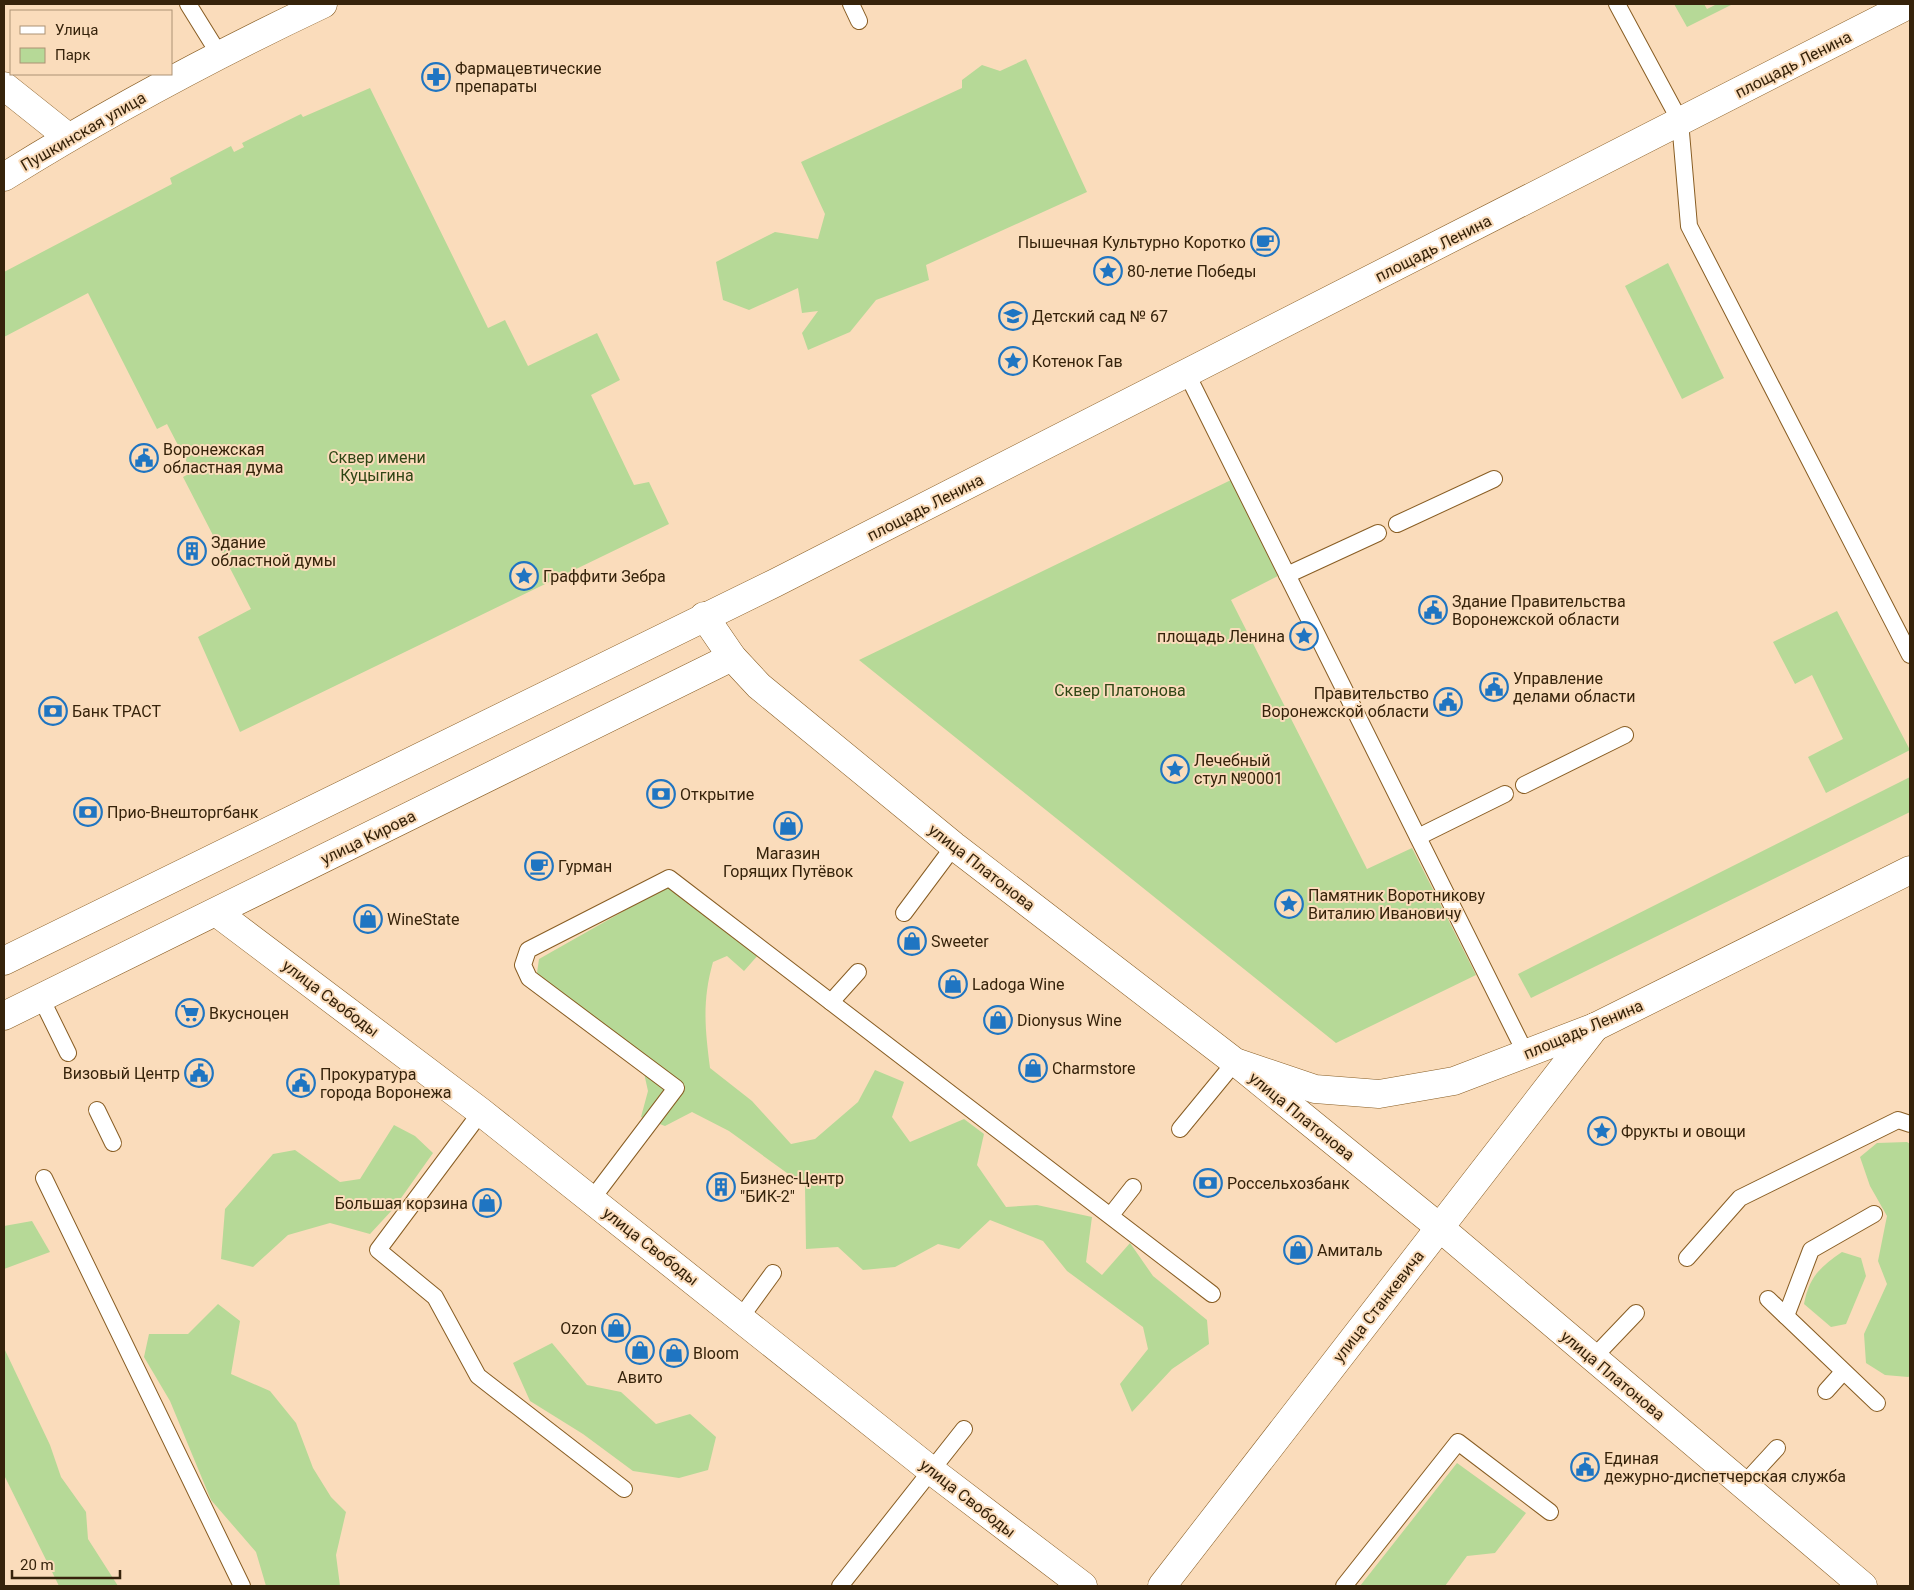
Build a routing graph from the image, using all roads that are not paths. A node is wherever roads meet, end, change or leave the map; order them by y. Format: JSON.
{"nodes":[{"id":1,"x":188,"y":4,"type":"edge"},
{"id":2,"x":323,"y":4,"type":"edge"},
{"id":3,"x":850,"y":4,"type":"edge"},
{"id":4,"x":1617,"y":4,"type":"edge"},
{"id":5,"x":1910,"y":4,"type":"edge"},
{"id":6,"x":859,"y":21,"type":"dead end"},
{"id":7,"x":219,"y":54,"type":"junction"},
{"id":8,"x":4,"y":86,"type":"edge"},
{"id":9,"x":1680,"y":121,"type":"junction"},
{"id":10,"x":68,"y":137,"type":"junction"},
{"id":11,"x":4,"y":177,"type":"edge"},
{"id":12,"x":1187,"y":374,"type":"junction"},
{"id":13,"x":1494,"y":478,"type":"dead end"},
{"id":14,"x":1398,"y":524,"type":"dead end"},
{"id":15,"x":1378,"y":533,"type":"dead end"},
{"id":16,"x":1287,"y":575,"type":"junction"},
{"id":17,"x":704,"y":616,"type":"junction"},
{"id":18,"x":1910,"y":655,"type":"edge"},
{"id":19,"x":732,"y":657,"type":"junction"},
{"id":20,"x":1625,"y":735,"type":"dead end"},
{"id":21,"x":1524,"y":785,"type":"dead end"},
{"id":22,"x":1505,"y":794,"type":"dead end"},
{"id":23,"x":1418,"y":837,"type":"junction"},
{"id":24,"x":954,"y":846,"type":"junction"},
{"id":25,"x":1910,"y":870,"type":"edge"},
{"id":26,"x":216,"y":912,"type":"junction"},
{"id":27,"x":904,"y":913,"type":"dead end"},
{"id":28,"x":4,"y":961,"type":"edge"},
{"id":29,"x":858,"y":972,"type":"dead end"},
{"id":30,"x":41,"y":998,"type":"junction"},
{"id":31,"x":831,"y":1002,"type":"junction"},
{"id":32,"x":4,"y":1016,"type":"edge"},
{"id":33,"x":1595,"y":1027,"type":"junction"},
{"id":34,"x":68,"y":1052,"type":"dead end"},
{"id":35,"x":1526,"y":1054,"type":"junction"},
{"id":36,"x":1234,"y":1062,"type":"junction"},
{"id":37,"x":97,"y":1110,"type":"dead end"},
{"id":38,"x":481,"y":1112,"type":"junction"},
{"id":39,"x":1910,"y":1124,"type":"edge"},
{"id":40,"x":1180,"y":1129,"type":"dead end"},
{"id":41,"x":113,"y":1143,"type":"dead end"},
{"id":42,"x":44,"y":1178,"type":"dead end"},
{"id":43,"x":1133,"y":1187,"type":"dead end"},
{"id":44,"x":592,"y":1200,"type":"junction"},
{"id":45,"x":1874,"y":1214,"type":"dead end"},
{"id":46,"x":1111,"y":1215,"type":"junction"},
{"id":47,"x":1439,"y":1227,"type":"junction"},
{"id":48,"x":1687,"y":1258,"type":"dead end"},
{"id":49,"x":773,"y":1273,"type":"dead end"},
{"id":50,"x":1212,"y":1294,"type":"dead end"},
{"id":51,"x":1768,"y":1299,"type":"dead end"},
{"id":52,"x":1636,"y":1313,"type":"dead end"},
{"id":53,"x":1786,"y":1316,"type":"junction"},
{"id":54,"x":741,"y":1317,"type":"junction"},
{"id":55,"x":1593,"y":1358,"type":"junction"},
{"id":56,"x":1843,"y":1372,"type":"junction"},
{"id":57,"x":1826,"y":1391,"type":"dead end"},
{"id":58,"x":1877,"y":1403,"type":"dead end"},
{"id":59,"x":964,"y":1429,"type":"dead end"},
{"id":60,"x":1777,"y":1448,"type":"dead end"},
{"id":61,"x":932,"y":1471,"type":"junction"},
{"id":62,"x":1743,"y":1485,"type":"junction"},
{"id":63,"x":624,"y":1489,"type":"dead end"},
{"id":64,"x":1550,"y":1512,"type":"dead end"},
{"id":65,"x":242,"y":1586,"type":"edge"},
{"id":66,"x":840,"y":1586,"type":"edge"},
{"id":67,"x":1083,"y":1586,"type":"edge"},
{"id":68,"x":1162,"y":1586,"type":"edge"},
{"id":69,"x":1344,"y":1586,"type":"edge"},
{"id":70,"x":1863,"y":1586,"type":"edge"}],
"edges":[{"from":1,"to":7,"type":"lane"},
{"from":2,"to":7,"type":"main road","name":"Пушкинская улица"},
{"from":3,"to":6,"type":"lane"},
{"from":4,"to":9,"type":"lane"},
{"from":5,"to":9,"type":"main road","name":"площадь Ленина"},
{"from":7,"to":10,"type":"main road","name":"Пушкинская улица"},
{"from":8,"to":10,"type":"main road"},
{"from":9,"to":12,"type":"main road","name":"площадь Ленина"},
{"from":9,"to":18,"type":"lane"},
{"from":10,"to":11,"type":"main road","name":"Пушкинская улица"},
{"from":12,"to":16,"type":"lane"},
{"from":12,"to":17,"type":"main road","name":"площадь Ленина"},
{"from":13,"to":14,"type":"lane"},
{"from":15,"to":16,"type":"lane"},
{"from":16,"to":23,"type":"lane"},
{"from":17,"to":19,"type":"main road"},
{"from":17,"to":28,"type":"main road"},
{"from":19,"to":24,"type":"main road","name":"улица Платонова"},
{"from":19,"to":26,"type":"main road","name":"улица Кирова"},
{"from":20,"to":21,"type":"lane"},
{"from":22,"to":23,"type":"lane"},
{"from":23,"to":35,"type":"lane"},
{"from":24,"to":27,"type":"lane"},
{"from":24,"to":36,"type":"main road","name":"улица Платонова"},
{"from":25,"to":33,"type":"main road","name":"площадь Ленина"},
{"from":26,"to":30,"type":"main road","name":"улица Кирова"},
{"from":26,"to":38,"type":"main road","name":"улица Свободы"},
{"from":29,"to":31,"type":"lane"},
{"from":30,"to":32,"type":"main road","name":"улица Кирова"},
{"from":30,"to":34,"type":"lane"},
{"from":31,"to":44,"type":"lane"},
{"from":31,"to":46,"type":"lane"},
{"from":33,"to":35,"type":"main road","name":"площадь Ленина"},
{"from":33,"to":47,"type":"main road","name":"улица Станкевича"},
{"from":35,"to":36,"type":"main road","name":"площадь Ленина"},
{"from":36,"to":40,"type":"lane"},
{"from":36,"to":47,"type":"main road","name":"улица Платонова"},
{"from":37,"to":41,"type":"lane"},
{"from":38,"to":44,"type":"main road","name":"улица Свободы"},
{"from":38,"to":63,"type":"lane"},
{"from":39,"to":48,"type":"lane"},
{"from":42,"to":65,"type":"lane"},
{"from":43,"to":46,"type":"lane"},
{"from":44,"to":54,"type":"main road","name":"улица Свободы"},
{"from":45,"to":53,"type":"lane"},
{"from":46,"to":50,"type":"lane"},
{"from":47,"to":55,"type":"main road","name":"улица Платонова"},
{"from":47,"to":68,"type":"main road","name":"улица Станкевича"},
{"from":49,"to":54,"type":"lane"},
{"from":51,"to":53,"type":"lane"},
{"from":52,"to":55,"type":"lane"},
{"from":53,"to":56,"type":"lane"},
{"from":54,"to":61,"type":"main road","name":"улица Свободы"},
{"from":55,"to":62,"type":"main road","name":"улица Платонова"},
{"from":56,"to":57,"type":"lane"},
{"from":56,"to":58,"type":"lane"},
{"from":59,"to":61,"type":"lane"},
{"from":60,"to":62,"type":"lane"},
{"from":61,"to":66,"type":"lane"},
{"from":61,"to":67,"type":"main road","name":"улица Свободы"},
{"from":62,"to":70,"type":"main road","name":"улица Платонова"},
{"from":64,"to":69,"type":"lane"}]}
